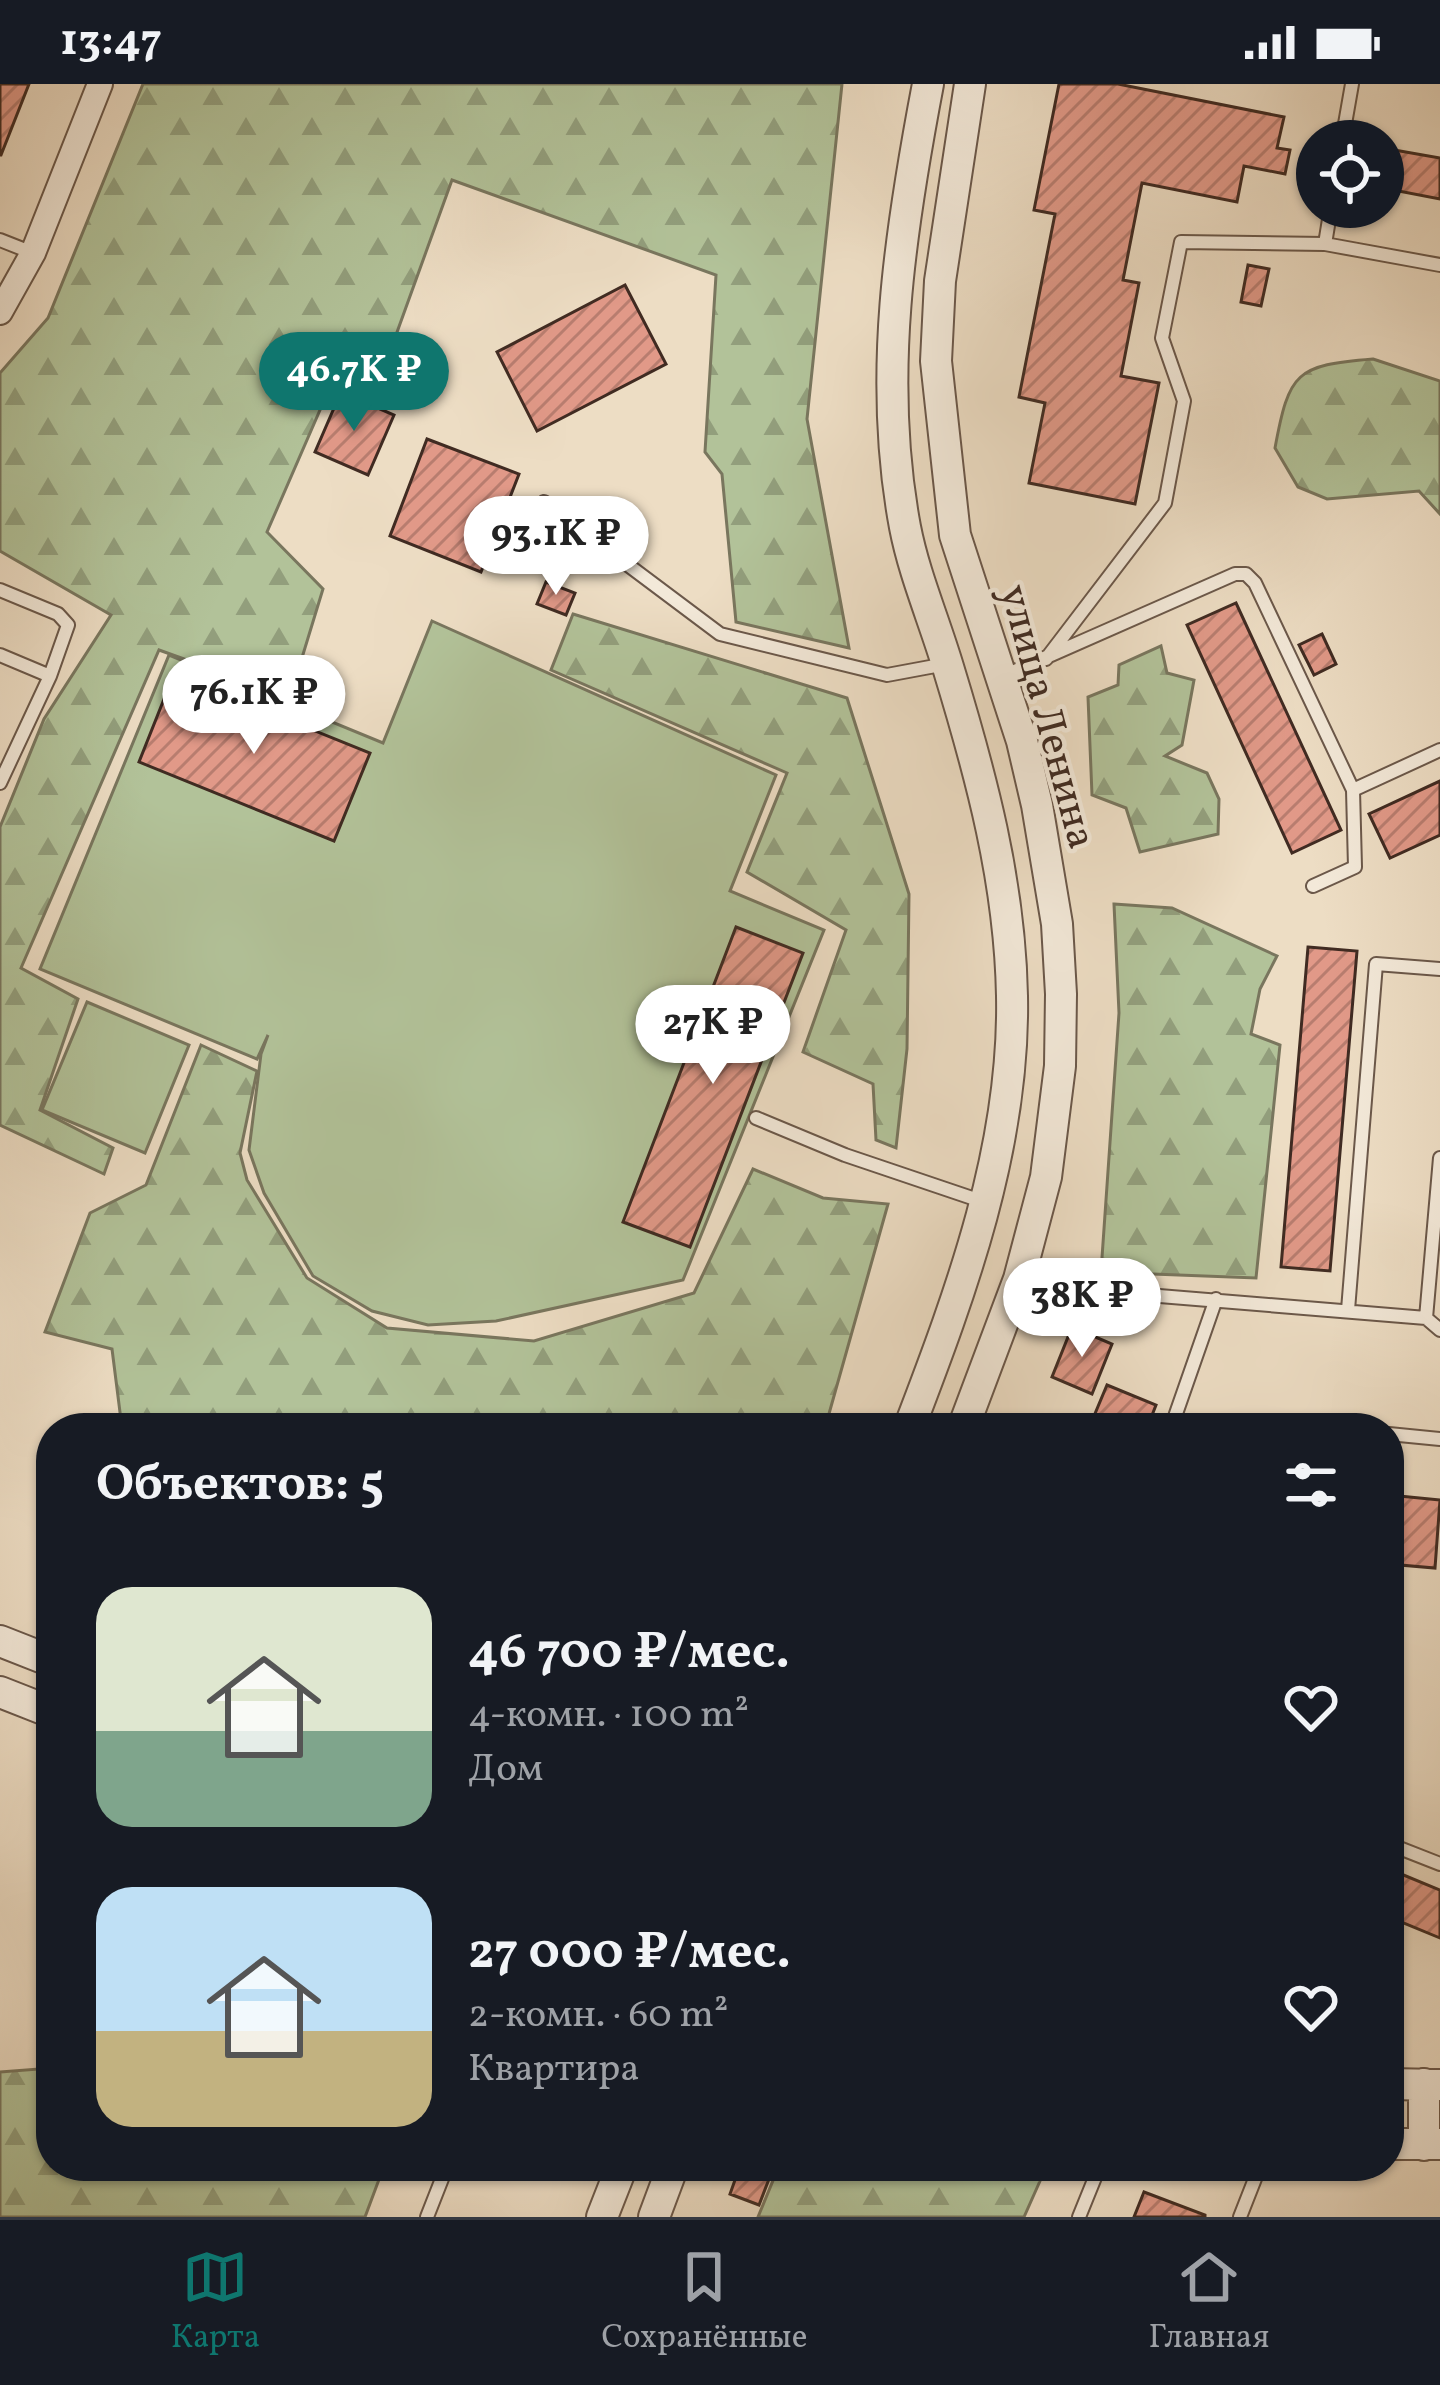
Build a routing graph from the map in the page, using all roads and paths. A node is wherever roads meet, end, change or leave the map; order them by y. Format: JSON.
{"nodes":[{"id":1,"x":100,"y":84,"type":"edge"},
{"id":2,"x":928,"y":84,"type":"edge"},
{"id":3,"x":970,"y":84,"type":"edge"},
{"id":4,"x":1352,"y":84,"type":"edge"},
{"id":5,"x":1346,"y":120,"type":"edge"},
{"id":6,"x":1327,"y":228,"type":"edge"},
{"id":7,"x":0,"y":240,"type":"edge"},
{"id":8,"x":1324,"y":244,"type":"junction"},
{"id":9,"x":33,"y":253,"type":"junction"},
{"id":10,"x":1440,"y":265,"type":"edge"},
{"id":11,"x":0,"y":312,"type":"edge"},
{"id":12,"x":544,"y":502,"type":"dead end"},
{"id":13,"x":955,"y":535,"type":"junction"},
{"id":14,"x":911,"y":548,"type":"junction"},
{"id":15,"x":0,"y":590,"type":"edge"},
{"id":16,"x":0,"y":655,"type":"edge"},
{"id":17,"x":1046,"y":659,"type":"junction"},
{"id":18,"x":947,"y":663,"type":"junction"},
{"id":19,"x":50,"y":676,"type":"junction"},
{"id":20,"x":1001,"y":677,"type":"junction"},
{"id":21,"x":1440,"y":751,"type":"edge"},
{"id":22,"x":0,"y":783,"type":"edge"},
{"id":23,"x":1354,"y":790,"type":"junction"},
{"id":24,"x":1313,"y":886,"type":"dead end"},
{"id":25,"x":1440,"y":969,"type":"edge"},
{"id":26,"x":756,"y":1118,"type":"dead end"},
{"id":27,"x":1440,"y":1158,"type":"edge"},
{"id":28,"x":985,"y":1202,"type":"junction"},
{"id":29,"x":1019,"y":1279,"type":"junction"},
{"id":30,"x":1216,"y":1299,"type":"junction"},
{"id":31,"x":1348,"y":1310,"type":"junction"},
{"id":32,"x":1426,"y":1318,"type":"junction"},
{"id":33,"x":1440,"y":1330,"type":"edge"},
{"id":34,"x":923,"y":1393,"type":"junction"},
{"id":35,"x":915,"y":1413,"type":"edge"},
{"id":36,"x":955,"y":1413,"type":"edge"},
{"id":37,"x":969,"y":1413,"type":"edge"},
{"id":38,"x":1176,"y":1413,"type":"edge"},
{"id":39,"x":1404,"y":1435,"type":"edge"},
{"id":40,"x":1440,"y":1438,"type":"edge"},
{"id":41,"x":0,"y":1641,"type":"edge"},
{"id":42,"x":36,"y":1655,"type":"edge"},
{"id":43,"x":0,"y":1692,"type":"edge"},
{"id":44,"x":36,"y":1706,"type":"edge"},
{"id":45,"x":1404,"y":1850,"type":"edge"},
{"id":46,"x":1440,"y":1864,"type":"edge"},
{"id":47,"x":1432,"y":2085,"type":"edge"},
{"id":48,"x":1432,"y":2145,"type":"edge"},
{"id":49,"x":441,"y":2181,"type":"edge"},
{"id":50,"x":616,"y":2181,"type":"edge"},
{"id":51,"x":667,"y":2181,"type":"edge"},
{"id":52,"x":1094,"y":2181,"type":"edge"},
{"id":53,"x":1254,"y":2181,"type":"edge"},
{"id":54,"x":428,"y":2217,"type":"edge"},
{"id":55,"x":602,"y":2217,"type":"edge"},
{"id":56,"x":654,"y":2217,"type":"edge"},
{"id":57,"x":1079,"y":2217,"type":"edge"},
{"id":58,"x":1240,"y":2217,"type":"edge"}],
"edges":[{"from":1,"to":9,"type":"street"},
{"from":2,"to":14,"type":"street","name":"улица Ленина"},
{"from":3,"to":13,"type":"street","name":"улица Ленина"},
{"from":4,"to":5,"type":"lane"},
{"from":6,"to":8,"type":"lane"},
{"from":7,"to":9,"type":"lane"},
{"from":8,"to":10,"type":"lane"},
{"from":8,"to":17,"type":"lane"},
{"from":9,"to":11,"type":"street"},
{"from":12,"to":18,"type":"lane"},
{"from":13,"to":14,"type":"street"},
{"from":13,"to":20,"type":"street","name":"улица Ленина"},
{"from":14,"to":18,"type":"street","name":"улица Ленина"},
{"from":15,"to":19,"type":"lane"},
{"from":16,"to":19,"type":"lane"},
{"from":17,"to":20,"type":"lane"},
{"from":17,"to":23,"type":"lane"},
{"from":18,"to":28,"type":"street","name":"улица Ленина"},
{"from":19,"to":22,"type":"lane"},
{"from":20,"to":29,"type":"street","name":"улица Ленина"},
{"from":21,"to":23,"type":"lane"},
{"from":23,"to":24,"type":"lane"},
{"from":25,"to":31,"type":"lane"},
{"from":26,"to":28,"type":"lane"},
{"from":27,"to":32,"type":"lane"},
{"from":28,"to":34,"type":"street","name":"улица Ленина"},
{"from":29,"to":30,"type":"lane"},
{"from":29,"to":37,"type":"street","name":"улица Ленина"},
{"from":30,"to":31,"type":"lane"},
{"from":30,"to":38,"type":"lane"},
{"from":31,"to":32,"type":"lane"},
{"from":32,"to":33,"type":"lane"},
{"from":34,"to":35,"type":"street","name":"улица Ленина"},
{"from":34,"to":36,"type":"street","name":"улица Ленина"},
{"from":39,"to":40,"type":"lane"},
{"from":41,"to":42,"type":"street"},
{"from":43,"to":44,"type":"street"},
{"from":45,"to":46,"type":"lane"},
{"from":47,"to":48,"type":"street"},
{"from":49,"to":54,"type":"lane"},
{"from":50,"to":55,"type":"street"},
{"from":51,"to":56,"type":"street"},
{"from":52,"to":57,"type":"lane"},
{"from":53,"to":58,"type":"lane"}]}
